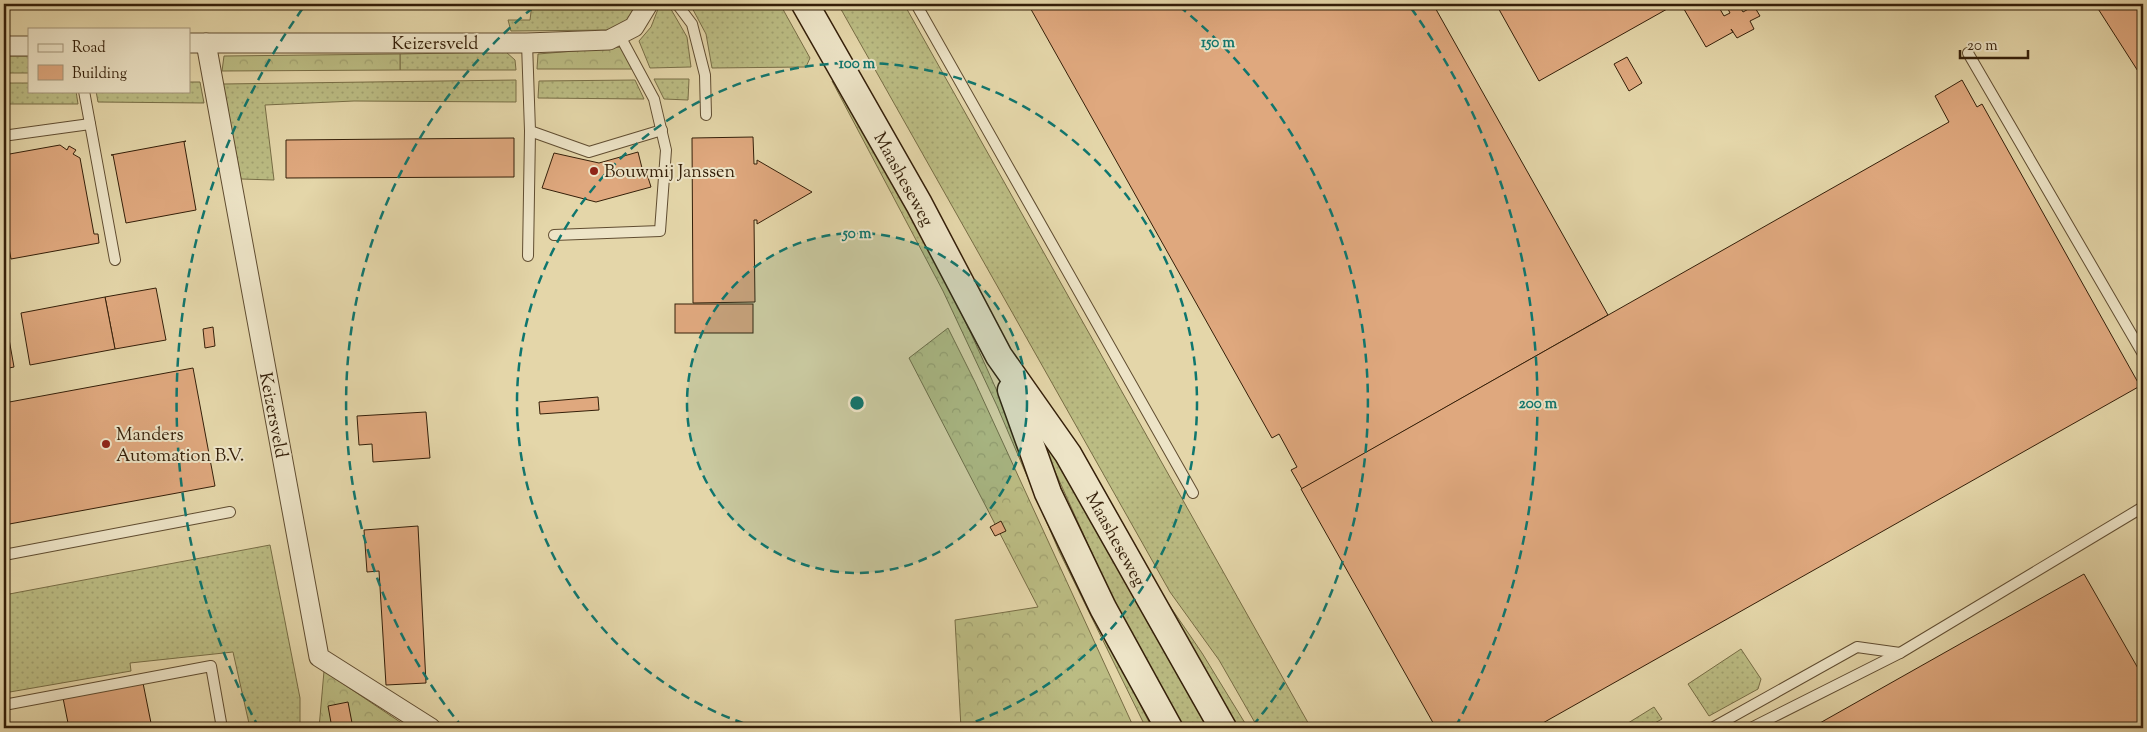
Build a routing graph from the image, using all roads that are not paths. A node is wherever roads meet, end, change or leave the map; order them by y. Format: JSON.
{"nodes":[{"id":1,"x":648,"y":4,"type":"edge"},
{"id":2,"x":677,"y":4,"type":"edge"},
{"id":3,"x":805,"y":4,"type":"edge"},
{"id":4,"x":916,"y":4,"type":"edge"},
{"id":5,"x":620,"y":36,"type":"junction"},
{"id":6,"x":197,"y":43,"type":"edge"},
{"id":7,"x":527,"y":43,"type":"junction"},
{"id":8,"x":4,"y":46,"type":"edge"},
{"id":9,"x":28,"y":46,"type":"edge"},
{"id":10,"x":1968,"y":53,"type":"dead end"},
{"id":11,"x":84,"y":92,"type":"edge"},
{"id":12,"x":706,"y":115,"type":"dead end"},
{"id":13,"x":90,"y":124,"type":"junction"},
{"id":14,"x":530,"y":130,"type":"junction"},
{"id":15,"x":662,"y":130,"type":"junction"},
{"id":16,"x":10,"y":135,"type":"dead end"},
{"id":17,"x":554,"y":235,"type":"dead end"},
{"id":18,"x":528,"y":256,"type":"dead end"},
{"id":19,"x":115,"y":260,"type":"dead end"},
{"id":20,"x":2143,"y":354,"type":"edge"},
{"id":21,"x":999,"y":356,"type":"junction"},
{"id":22,"x":1193,"y":494,"type":"dead end"},
{"id":23,"x":2143,"y":507,"type":"edge"},
{"id":24,"x":230,"y":512,"type":"dead end"},
{"id":25,"x":4,"y":555,"type":"edge"},
{"id":26,"x":1900,"y":653,"type":"junction"},
{"id":27,"x":4,"y":704,"type":"edge"},
{"id":28,"x":222,"y":728,"type":"edge"},
{"id":29,"x":431,"y":728,"type":"edge"},
{"id":30,"x":1169,"y":728,"type":"edge"},
{"id":31,"x":1223,"y":728,"type":"edge"},
{"id":32,"x":1712,"y":728,"type":"edge"},
{"id":33,"x":1751,"y":728,"type":"edge"}],
"edges":[{"from":1,"to":5,"type":"street","name":"Keizersveld"},
{"from":2,"to":12,"type":"lane"},
{"from":3,"to":21,"type":"main road","name":"Maasheseweg"},
{"from":4,"to":22,"type":"lane"},
{"from":5,"to":7,"type":"street","name":"Keizersveld"},
{"from":5,"to":15,"type":"lane"},
{"from":6,"to":7,"type":"street","name":"Keizersveld"},
{"from":6,"to":29,"type":"street","name":"Keizersveld"},
{"from":7,"to":14,"type":"lane"},
{"from":8,"to":9,"type":"street"},
{"from":10,"to":20,"type":"lane"},
{"from":11,"to":13,"type":"lane"},
{"from":13,"to":16,"type":"lane"},
{"from":13,"to":19,"type":"lane"},
{"from":14,"to":15,"type":"lane"},
{"from":14,"to":18,"type":"lane"},
{"from":15,"to":17,"type":"lane"},
{"from":21,"to":30,"type":"main road","name":"Maasheseweg"},
{"from":21,"to":31,"type":"main road","name":"Maasheseweg"},
{"from":23,"to":26,"type":"lane"},
{"from":24,"to":25,"type":"lane"},
{"from":26,"to":32,"type":"lane"},
{"from":26,"to":33,"type":"lane"},
{"from":27,"to":28,"type":"lane"}]}
